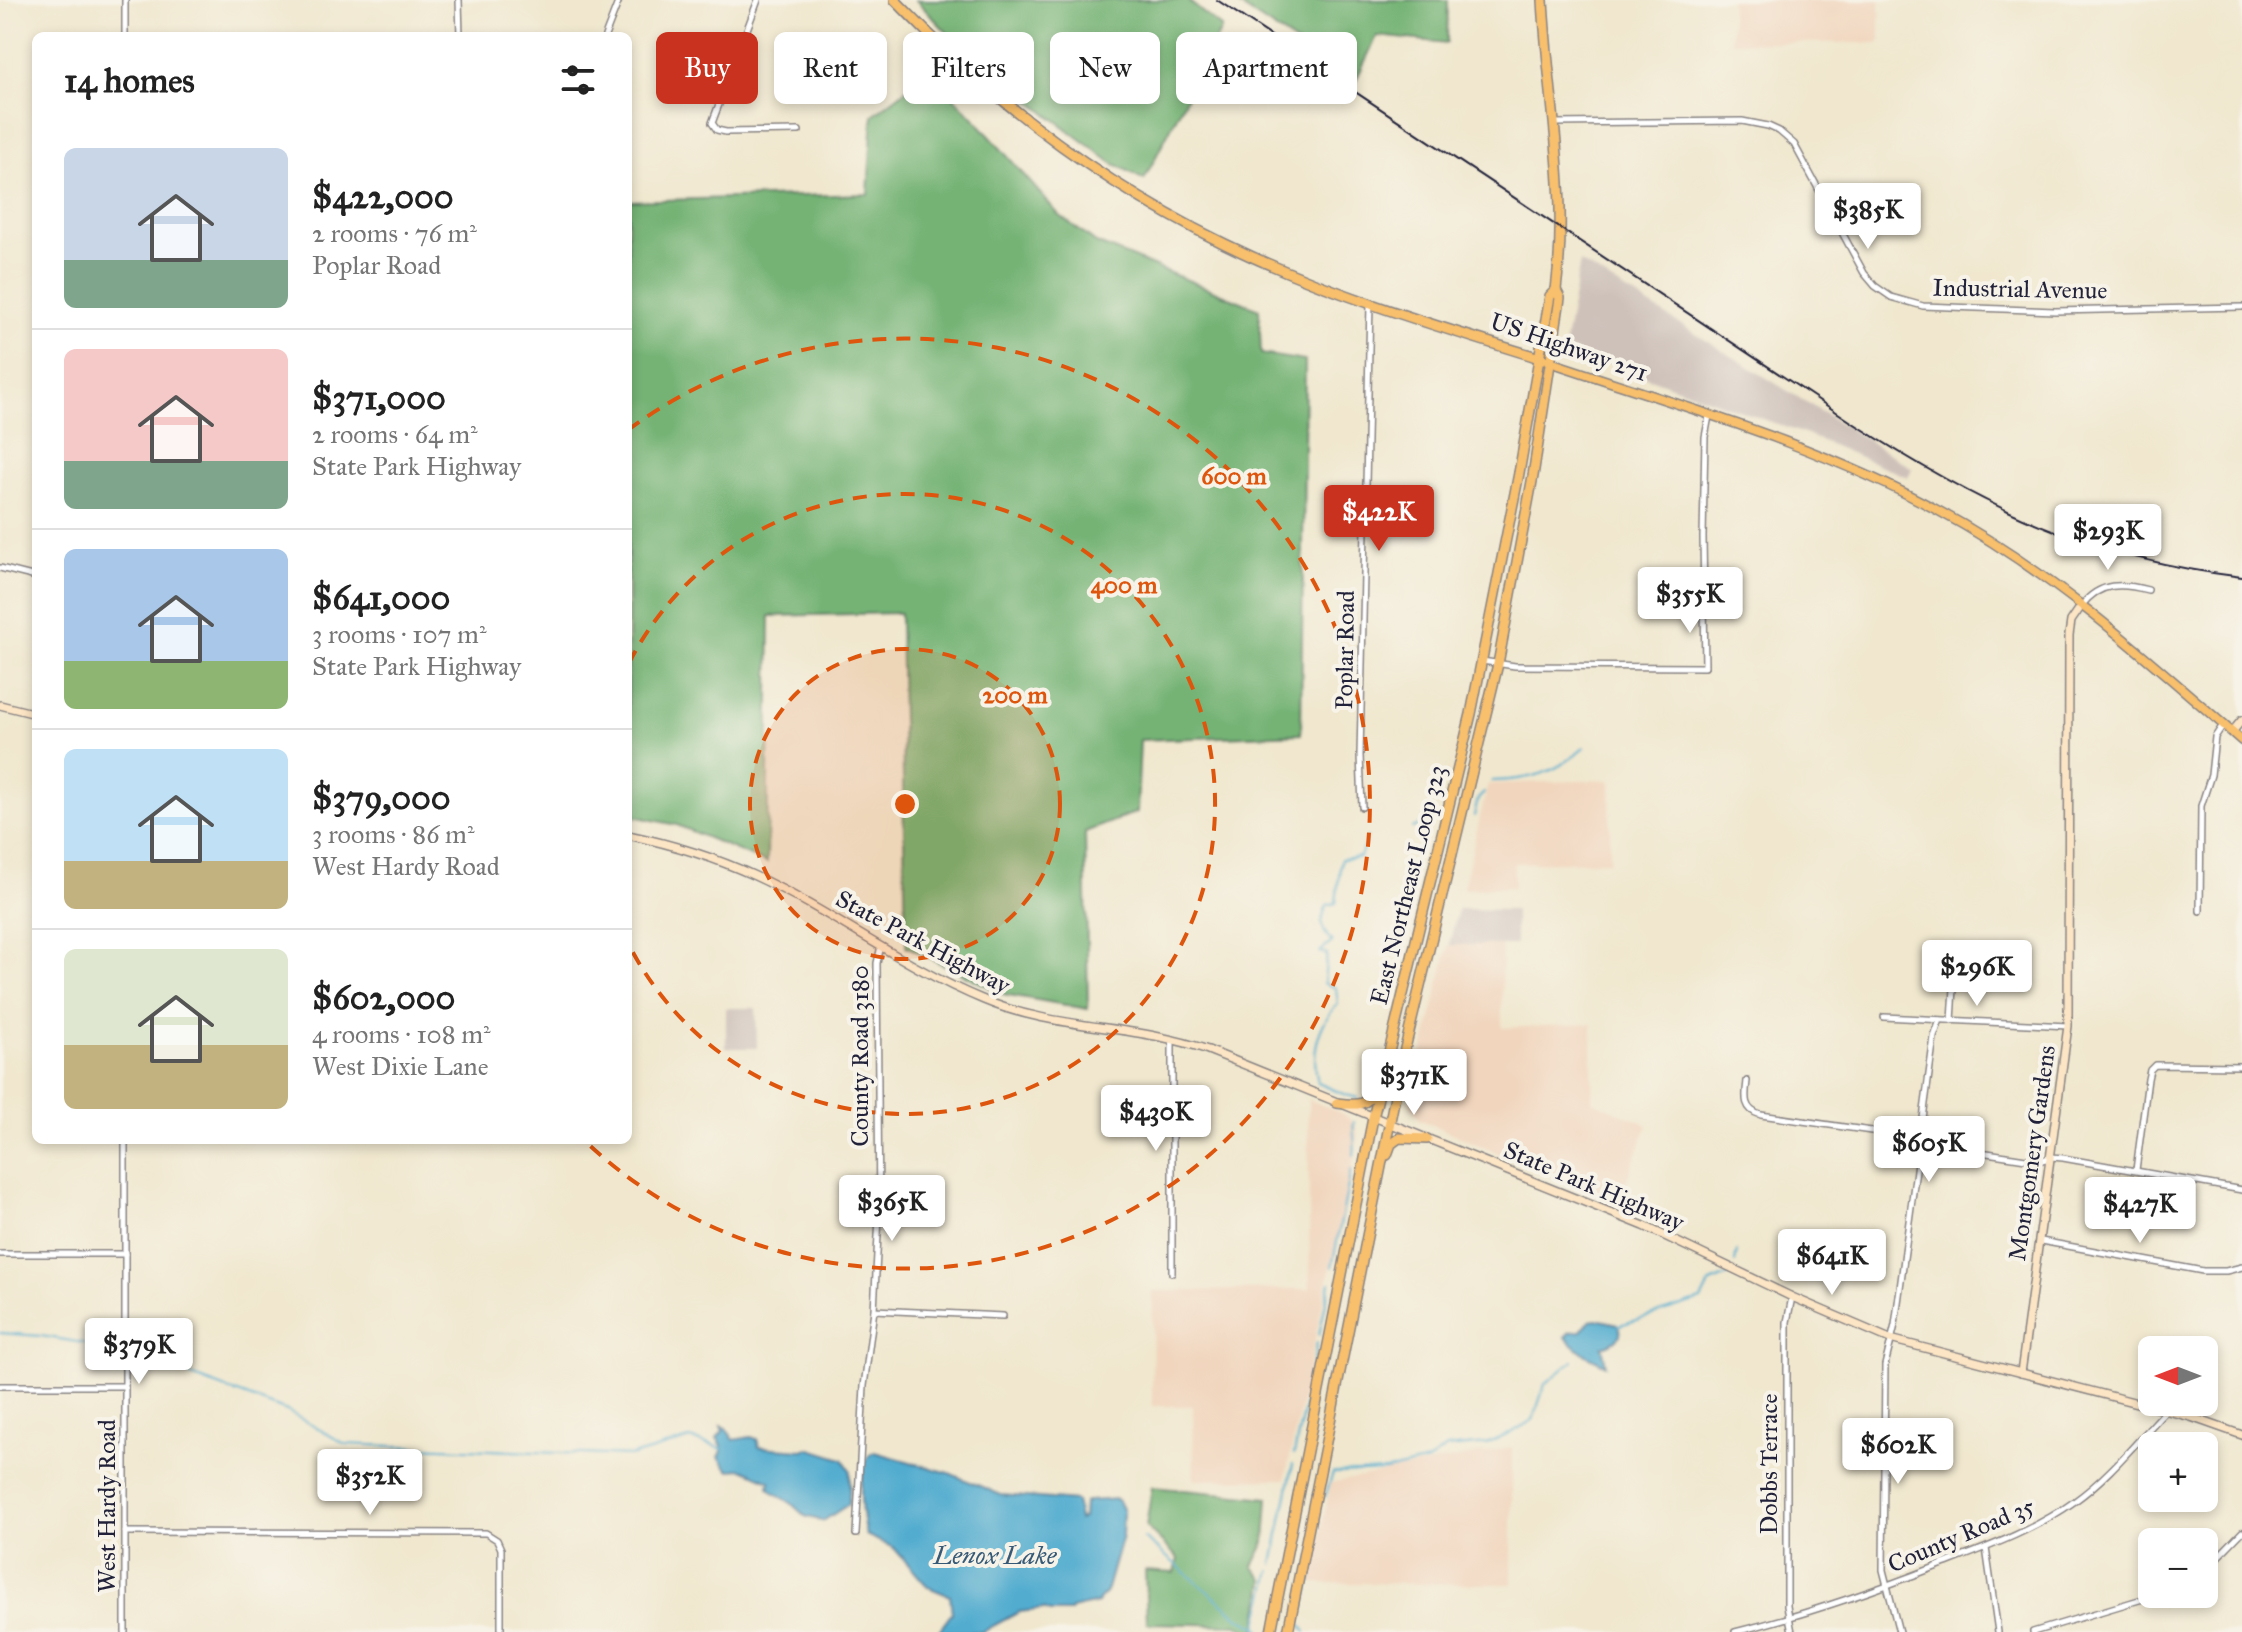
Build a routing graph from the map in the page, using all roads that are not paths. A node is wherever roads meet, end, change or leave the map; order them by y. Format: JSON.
{"nodes":[{"id":1,"x":125,"y":0,"type":"edge"},
{"id":2,"x":459,"y":0,"type":"edge"},
{"id":3,"x":619,"y":0,"type":"edge"},
{"id":4,"x":758,"y":0,"type":"edge"},
{"id":5,"x":895,"y":0,"type":"edge"},
{"id":6,"x":1543,"y":0,"type":"edge"},
{"id":7,"x":125,"y":32,"type":"edge"},
{"id":8,"x":460,"y":32,"type":"edge"},
{"id":9,"x":607,"y":32,"type":"edge"},
{"id":10,"x":1555,"y":123,"type":"junction"},
{"id":11,"x":799,"y":131,"type":"dead end"},
{"id":12,"x":1556,"y":290,"type":"junction"},
{"id":13,"x":1370,"y":301,"type":"junction"},
{"id":14,"x":2242,"y":307,"type":"edge"},
{"id":15,"x":1539,"y":358,"type":"junction"},
{"id":16,"x":1550,"y":362,"type":"junction"},
{"id":17,"x":1709,"y":416,"type":"junction"},
{"id":18,"x":1519,"y":473,"type":"junction"},
{"id":19,"x":1533,"y":476,"type":"junction"},
{"id":20,"x":1502,"y":560,"type":"junction"},
{"id":21,"x":1518,"y":563,"type":"junction"},
{"id":22,"x":0,"y":568,"type":"edge"},
{"id":23,"x":32,"y":576,"type":"edge"},
{"id":24,"x":2148,"y":590,"type":"dead end"},
{"id":25,"x":2082,"y":605,"type":"junction"},
{"id":26,"x":1482,"y":661,"type":"junction"},
{"id":27,"x":1498,"y":664,"type":"junction"},
{"id":28,"x":0,"y":705,"type":"edge"},
{"id":29,"x":32,"y":713,"type":"edge"},
{"id":30,"x":1471,"y":714,"type":"junction"},
{"id":31,"x":1486,"y":717,"type":"junction"},
{"id":32,"x":2242,"y":720,"type":"edge"},
{"id":33,"x":2223,"y":724,"type":"junction"},
{"id":34,"x":2232,"y":732,"type":"junction"},
{"id":35,"x":2242,"y":741,"type":"edge"},
{"id":36,"x":1362,"y":807,"type":"dead end"},
{"id":37,"x":1443,"y":831,"type":"junction"},
{"id":38,"x":1458,"y":835,"type":"junction"},
{"id":39,"x":632,"y":836,"type":"edge"},
{"id":40,"x":2200,"y":911,"type":"dead end"},
{"id":41,"x":881,"y":946,"type":"junction"},
{"id":42,"x":1954,"y":988,"type":"dead end"},
{"id":43,"x":1401,"y":998,"type":"junction"},
{"id":44,"x":1416,"y":1002,"type":"junction"},
{"id":45,"x":1884,"y":1017,"type":"dead end"},
{"id":46,"x":1940,"y":1020,"type":"junction"},
{"id":47,"x":1952,"y":1021,"type":"junction"},
{"id":48,"x":2068,"y":1026,"type":"junction"},
{"id":49,"x":1172,"y":1038,"type":"junction"},
{"id":50,"x":2242,"y":1066,"type":"edge"},
{"id":51,"x":1382,"y":1078,"type":"junction"},
{"id":52,"x":1747,"y":1081,"type":"dead end"},
{"id":53,"x":1337,"y":1103,"type":"junction"},
{"id":54,"x":1373,"y":1118,"type":"junction"},
{"id":55,"x":1389,"y":1124,"type":"junction"},
{"id":56,"x":1920,"y":1138,"type":"junction"},
{"id":57,"x":1427,"y":1139,"type":"junction"},
{"id":58,"x":125,"y":1144,"type":"edge"},
{"id":59,"x":2052,"y":1157,"type":"junction"},
{"id":60,"x":2136,"y":1170,"type":"junction"},
{"id":61,"x":1379,"y":1172,"type":"junction"},
{"id":62,"x":2242,"y":1190,"type":"edge"},
{"id":63,"x":1351,"y":1233,"type":"junction"},
{"id":64,"x":1366,"y":1237,"type":"junction"},
{"id":65,"x":2041,"y":1241,"type":"junction"},
{"id":66,"x":0,"y":1254,"type":"edge"},
{"id":67,"x":125,"y":1254,"type":"junction"},
{"id":68,"x":2242,"y":1267,"type":"edge"},
{"id":69,"x":1172,"y":1273,"type":"dead end"},
{"id":70,"x":1792,"y":1297,"type":"junction"},
{"id":71,"x":874,"y":1310,"type":"junction"},
{"id":72,"x":1003,"y":1316,"type":"dead end"},
{"id":73,"x":1890,"y":1339,"type":"junction"},
{"id":74,"x":2021,"y":1373,"type":"junction"},
{"id":75,"x":1321,"y":1383,"type":"junction"},
{"id":76,"x":0,"y":1386,"type":"edge"},
{"id":77,"x":125,"y":1386,"type":"junction"},
{"id":78,"x":1336,"y":1386,"type":"junction"},
{"id":79,"x":2138,"y":1404,"type":"edge"},
{"id":80,"x":2161,"y":1416,"type":"edge"},
{"id":81,"x":2182,"y":1416,"type":"edge"},
{"id":82,"x":2242,"y":1435,"type":"edge"},
{"id":83,"x":1298,"y":1500,"type":"junction"},
{"id":84,"x":1313,"y":1503,"type":"junction"},
{"id":85,"x":125,"y":1532,"type":"junction"},
{"id":86,"x":2242,"y":1532,"type":"edge"},
{"id":87,"x":856,"y":1534,"type":"dead end"},
{"id":88,"x":1986,"y":1548,"type":"junction"},
{"id":89,"x":2218,"y":1557,"type":"edge"},
{"id":90,"x":1886,"y":1586,"type":"junction"},
{"id":91,"x":2138,"y":1600,"type":"edge"},
{"id":92,"x":1788,"y":1619,"type":"junction"},
{"id":93,"x":125,"y":1632,"type":"edge"},
{"id":94,"x":501,"y":1632,"type":"edge"},
{"id":95,"x":1271,"y":1632,"type":"edge"},
{"id":96,"x":1288,"y":1632,"type":"edge"},
{"id":97,"x":1735,"y":1632,"type":"edge"},
{"id":98,"x":1792,"y":1632,"type":"edge"},
{"id":99,"x":1899,"y":1632,"type":"edge"},
{"id":100,"x":1998,"y":1632,"type":"edge"},
{"id":101,"x":2033,"y":1632,"type":"edge"}],
"edges":[{"from":1,"to":7,"type":"street"},
{"from":2,"to":8,"type":"street"},
{"from":3,"to":9,"type":"street"},
{"from":4,"to":11,"type":"street"},
{"from":5,"to":13,"type":"highway","name":"US Highway 271"},
{"from":6,"to":10,"type":"highway","name":"East Northeast Loop 323"},
{"from":10,"to":12,"type":"highway","name":"East Northeast Loop 323"},
{"from":10,"to":14,"type":"street","name":"Industrial Avenue"},
{"from":12,"to":15,"type":"highway","name":"East Northeast Loop 323"},
{"from":12,"to":16,"type":"highway","name":"East Northeast Loop 323"},
{"from":13,"to":15,"type":"highway","name":"US Highway 271"},
{"from":13,"to":36,"type":"street","name":"Poplar Road"},
{"from":15,"to":16,"type":"highway","name":"US Highway 271"},
{"from":15,"to":18,"type":"highway","name":"East Northeast Loop 323"},
{"from":16,"to":17,"type":"main road","name":"US Highway 271"},
{"from":16,"to":19,"type":"highway","name":"East Northeast Loop 323"},
{"from":17,"to":25,"type":"main road","name":"US Highway 271"},
{"from":17,"to":27,"type":"street"},
{"from":18,"to":19,"type":"highway"},
{"from":18,"to":20,"type":"highway","name":"East Northeast Loop 323"},
{"from":19,"to":21,"type":"highway","name":"East Northeast Loop 323"},
{"from":20,"to":21,"type":"highway"},
{"from":20,"to":26,"type":"highway","name":"East Northeast Loop 323"},
{"from":21,"to":27,"type":"highway","name":"East Northeast Loop 323"},
{"from":22,"to":23,"type":"street"},
{"from":24,"to":25,"type":"street"},
{"from":25,"to":33,"type":"main road","name":"US Highway 271"},
{"from":25,"to":48,"type":"main road","name":"Montgomery Gardens"},
{"from":26,"to":27,"type":"street"},
{"from":26,"to":30,"type":"highway","name":"East Northeast Loop 323"},
{"from":27,"to":31,"type":"highway","name":"East Northeast Loop 323"},
{"from":28,"to":29,"type":"main road"},
{"from":30,"to":31,"type":"highway"},
{"from":30,"to":37,"type":"highway","name":"East Northeast Loop 323"},
{"from":31,"to":38,"type":"highway","name":"East Northeast Loop 323"},
{"from":32,"to":34,"type":"main road"},
{"from":33,"to":34,"type":"main road","name":"US Highway 271"},
{"from":33,"to":40,"type":"street"},
{"from":34,"to":35,"type":"main road","name":"US Highway 271"},
{"from":37,"to":38,"type":"highway"},
{"from":37,"to":43,"type":"highway","name":"East Northeast Loop 323"},
{"from":38,"to":44,"type":"highway","name":"East Northeast Loop 323"},
{"from":39,"to":41,"type":"main road","name":"State Park Highway"},
{"from":41,"to":49,"type":"main road","name":"State Park Highway"},
{"from":41,"to":71,"type":"street","name":"County Road 3180"},
{"from":42,"to":47,"type":"street"},
{"from":43,"to":44,"type":"highway"},
{"from":43,"to":51,"type":"highway","name":"East Northeast Loop 323"},
{"from":44,"to":55,"type":"highway","name":"East Northeast Loop 323"},
{"from":45,"to":46,"type":"street"},
{"from":46,"to":47,"type":"street"},
{"from":46,"to":56,"type":"street"},
{"from":47,"to":48,"type":"street"},
{"from":48,"to":59,"type":"main road","name":"Montgomery Gardens"},
{"from":49,"to":53,"type":"main road","name":"State Park Highway"},
{"from":49,"to":69,"type":"street"},
{"from":50,"to":60,"type":"street"},
{"from":51,"to":53,"type":"highway"},
{"from":51,"to":54,"type":"highway","name":"East Northeast Loop 323"},
{"from":52,"to":56,"type":"street"},
{"from":53,"to":54,"type":"main road","name":"State Park Highway"},
{"from":54,"to":55,"type":"main road","name":"State Park Highway"},
{"from":54,"to":63,"type":"highway","name":"East Northeast Loop 323"},
{"from":55,"to":57,"type":"main road","name":"State Park Highway"},
{"from":55,"to":61,"type":"highway","name":"East Northeast Loop 323"},
{"from":56,"to":59,"type":"street"},
{"from":56,"to":73,"type":"street"},
{"from":57,"to":61,"type":"highway"},
{"from":57,"to":70,"type":"main road","name":"State Park Highway"},
{"from":58,"to":67,"type":"street","name":"West Hardy Road"},
{"from":59,"to":60,"type":"street"},
{"from":59,"to":65,"type":"main road","name":"Montgomery Gardens"},
{"from":60,"to":62,"type":"street"},
{"from":61,"to":64,"type":"highway","name":"East Northeast Loop 323"},
{"from":63,"to":64,"type":"highway"},
{"from":63,"to":75,"type":"highway","name":"East Northeast Loop 323"},
{"from":64,"to":78,"type":"highway","name":"East Northeast Loop 323"},
{"from":65,"to":68,"type":"street"},
{"from":65,"to":74,"type":"main road","name":"Montgomery Gardens"},
{"from":66,"to":67,"type":"street"},
{"from":67,"to":77,"type":"street","name":"West Hardy Road"},
{"from":70,"to":73,"type":"main road","name":"State Park Highway"},
{"from":70,"to":92,"type":"street","name":"Dobbs Terrace"},
{"from":71,"to":72,"type":"street"},
{"from":71,"to":87,"type":"street","name":"County Road 3180"},
{"from":73,"to":74,"type":"main road","name":"State Park Highway"},
{"from":73,"to":90,"type":"street"},
{"from":74,"to":79,"type":"main road","name":"State Park Highway"},
{"from":75,"to":78,"type":"highway"},
{"from":75,"to":83,"type":"highway","name":"East Northeast Loop 323"},
{"from":76,"to":77,"type":"street"},
{"from":77,"to":85,"type":"street","name":"West Hardy Road"},
{"from":78,"to":84,"type":"highway","name":"East Northeast Loop 323"},
{"from":80,"to":88,"type":"street","name":"County Road 35"},
{"from":81,"to":82,"type":"main road","name":"State Park Highway"},
{"from":83,"to":84,"type":"highway"},
{"from":83,"to":95,"type":"highway","name":"East Northeast Loop 323"},
{"from":84,"to":96,"type":"highway","name":"East Northeast Loop 323"},
{"from":85,"to":93,"type":"street","name":"West Hardy Road"},
{"from":85,"to":94,"type":"street"},
{"from":86,"to":89,"type":"street"},
{"from":88,"to":90,"type":"street","name":"County Road 35"},
{"from":88,"to":100,"type":"street"},
{"from":90,"to":92,"type":"street","name":"County Road 35"},
{"from":90,"to":99,"type":"street"},
{"from":91,"to":101,"type":"street"},
{"from":92,"to":97,"type":"street","name":"County Road 35"},
{"from":92,"to":98,"type":"street","name":"Dobbs Terrace"}]}
